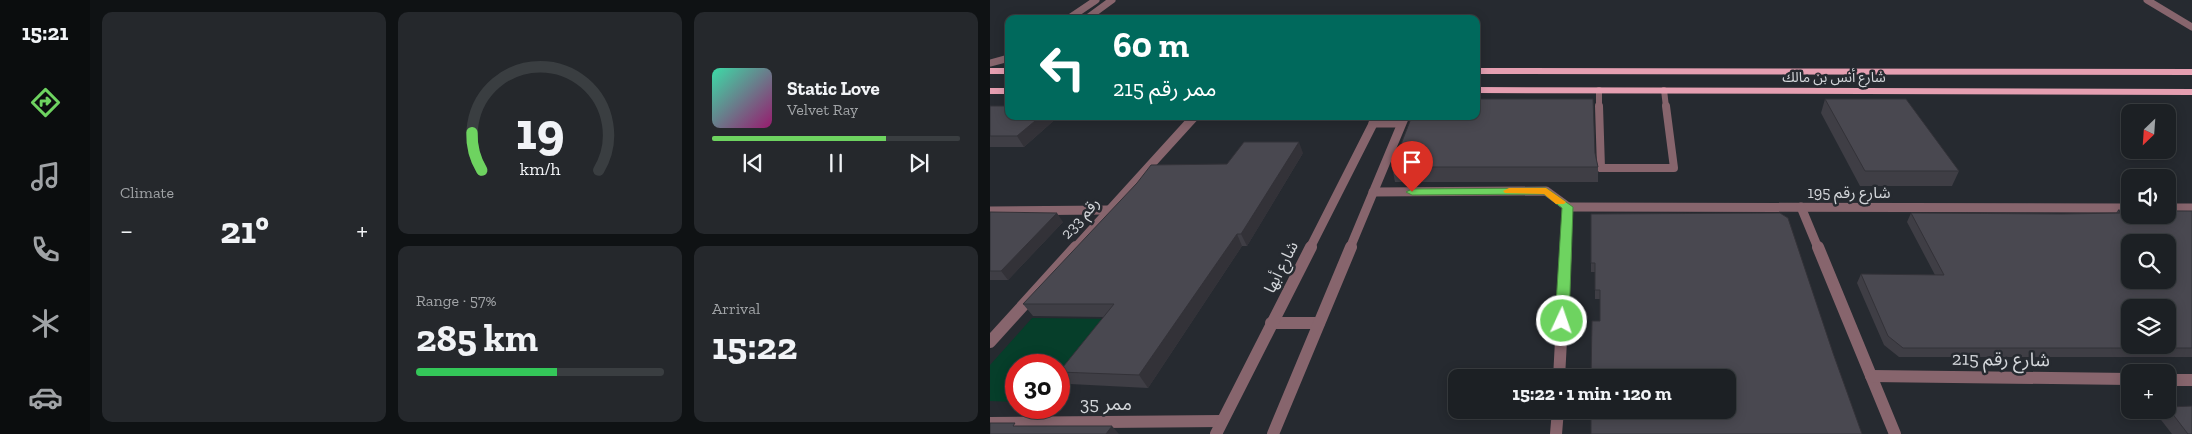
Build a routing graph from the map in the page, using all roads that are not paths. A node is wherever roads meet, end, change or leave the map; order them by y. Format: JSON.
{"nodes":[{"id":1,"x":1096,"y":0,"type":"edge"},
{"id":2,"x":1112,"y":0,"type":"edge"},
{"id":3,"x":2147,"y":0,"type":"edge"},
{"id":4,"x":1074,"y":15,"type":"edge"},
{"id":5,"x":1091,"y":15,"type":"edge"},
{"id":6,"x":2192,"y":27,"type":"edge"},
{"id":7,"x":1005,"y":59,"type":"edge"},
{"id":8,"x":990,"y":63,"type":"edge"},
{"id":9,"x":990,"y":71,"type":"edge"},
{"id":10,"x":1005,"y":71,"type":"edge"},
{"id":11,"x":1480,"y":71,"type":"edge"},
{"id":12,"x":2192,"y":72,"type":"edge"},
{"id":13,"x":1480,"y":90,"type":"edge"},
{"id":14,"x":1599,"y":90,"type":"junction"},
{"id":15,"x":1664,"y":90,"type":"junction"},
{"id":16,"x":990,"y":91,"type":"edge"},
{"id":17,"x":1005,"y":91,"type":"edge"},
{"id":18,"x":2192,"y":92,"type":"edge"},
{"id":19,"x":1191,"y":120,"type":"edge"},
{"id":20,"x":1375,"y":120,"type":"edge"},
{"id":21,"x":1403,"y":120,"type":"edge"},
{"id":22,"x":1373,"y":192,"type":"junction"},
{"id":23,"x":1568,"y":207,"type":"junction"},
{"id":24,"x":1801,"y":207,"type":"junction"},
{"id":25,"x":2121,"y":208,"type":"edge"},
{"id":26,"x":2176,"y":208,"type":"edge"},
{"id":27,"x":2192,"y":208,"type":"edge"},
{"id":28,"x":1108,"y":210,"type":"junction"},
{"id":29,"x":990,"y":211,"type":"edge"},
{"id":30,"x":1320,"y":322,"type":"junction"},
{"id":31,"x":1271,"y":323,"type":"junction"},
{"id":32,"x":990,"y":342,"type":"edge"},
{"id":33,"x":1559,"y":369,"type":"edge"},
{"id":34,"x":1872,"y":376,"type":"junction"},
{"id":35,"x":2121,"y":380,"type":"edge"},
{"id":36,"x":2176,"y":380,"type":"edge"},
{"id":37,"x":2192,"y":380,"type":"edge"},
{"id":38,"x":1557,"y":419,"type":"edge"},
{"id":39,"x":1222,"y":421,"type":"junction"},
{"id":40,"x":990,"y":423,"type":"edge"},
{"id":41,"x":1216,"y":434,"type":"edge"},
{"id":42,"x":1273,"y":434,"type":"edge"},
{"id":43,"x":1556,"y":434,"type":"edge"},
{"id":44,"x":1895,"y":434,"type":"edge"}],
"edges":[{"from":1,"to":4,"type":"street"},
{"from":2,"to":5,"type":"street"},
{"from":3,"to":6,"type":"street"},
{"from":7,"to":8,"type":"street"},
{"from":9,"to":10,"type":"main road"},
{"from":11,"to":12,"type":"main road","name":"شارع أنس بن مالك"},
{"from":13,"to":14,"type":"main road","name":"شارع أنس بن مالك"},
{"from":14,"to":15,"type":"main road","name":"شارع أنس بن مالك"},
{"from":14,"to":15,"type":"lane"},
{"from":15,"to":18,"type":"main road","name":"شارع أنس بن مالك"},
{"from":16,"to":17,"type":"main road"},
{"from":19,"to":28,"type":"street","name":"رقم 233"},
{"from":20,"to":21,"type":"street"},
{"from":20,"to":31,"type":"street","name":"شارع أبها"},
{"from":21,"to":22,"type":"street"},
{"from":22,"to":23,"type":"street"},
{"from":22,"to":30,"type":"street"},
{"from":23,"to":24,"type":"street","name":"شارع رقم 195"},
{"from":23,"to":33,"type":"street"},
{"from":24,"to":25,"type":"street","name":"شارع رقم 195"},
{"from":24,"to":34,"type":"street"},
{"from":26,"to":27,"type":"street"},
{"from":28,"to":29,"type":"street"},
{"from":28,"to":32,"type":"street","name":"رقم 233"},
{"from":30,"to":31,"type":"street"},
{"from":30,"to":42,"type":"street"},
{"from":31,"to":39,"type":"street","name":"شارع أبها"},
{"from":34,"to":35,"type":"street","name":"شارع رقم 215"},
{"from":34,"to":44,"type":"street"},
{"from":36,"to":37,"type":"street"},
{"from":38,"to":43,"type":"street"},
{"from":39,"to":40,"type":"street","name":"ممر 35"},
{"from":39,"to":41,"type":"street","name":"شارع أبها"}]}
